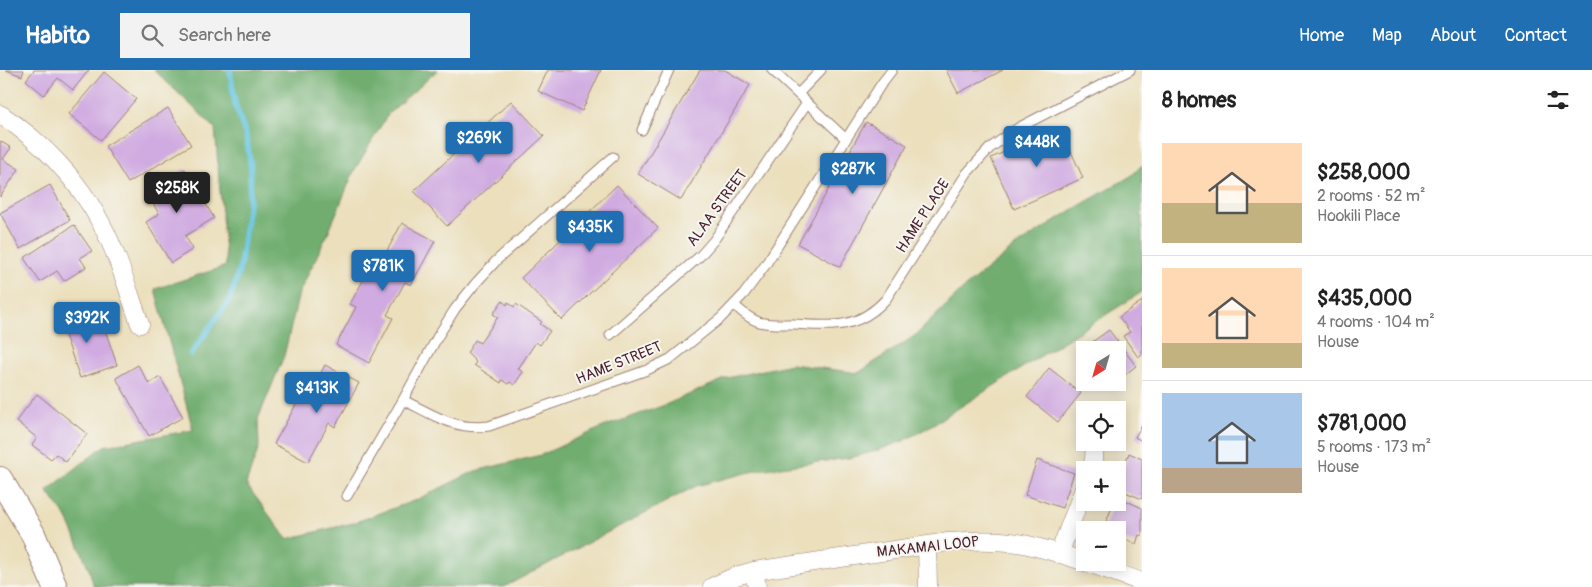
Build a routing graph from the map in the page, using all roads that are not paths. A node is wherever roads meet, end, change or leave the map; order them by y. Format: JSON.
{"nodes":[{"id":1,"x":668,"y":70,"type":"edge"},
{"id":2,"x":772,"y":70,"type":"edge"},
{"id":3,"x":821,"y":70,"type":"edge"},
{"id":4,"x":892,"y":70,"type":"edge"},
{"id":5,"x":1130,"y":70,"type":"edge"},
{"id":6,"x":798,"y":94,"type":"junction"},
{"id":7,"x":807,"y":103,"type":"junction"},
{"id":8,"x":0,"y":114,"type":"edge"},
{"id":9,"x":642,"y":130,"type":"dead end"},
{"id":10,"x":846,"y":139,"type":"junction"},
{"id":11,"x":613,"y":157,"type":"dead end"},
{"id":12,"x":734,"y":305,"type":"junction"},
{"id":13,"x":140,"y":324,"type":"dead end"},
{"id":14,"x":610,"y":335,"type":"dead end"},
{"id":15,"x":403,"y":400,"type":"junction"},
{"id":16,"x":0,"y":479,"type":"edge"},
{"id":17,"x":347,"y":496,"type":"dead end"},
{"id":18,"x":1076,"y":510,"type":"edge"},
{"id":19,"x":927,"y":545,"type":"junction"},
{"id":20,"x":1060,"y":554,"type":"junction"},
{"id":21,"x":755,"y":579,"type":"edge"},
{"id":22,"x":1142,"y":582,"type":"edge"},
{"id":23,"x":55,"y":587,"type":"edge"},
{"id":24,"x":712,"y":587,"type":"edge"},
{"id":25,"x":928,"y":587,"type":"edge"}],
"edges":[{"from":1,"to":9,"type":"lane"},
{"from":2,"to":6,"type":"lane"},
{"from":3,"to":6,"type":"lane"},
{"from":4,"to":10,"type":"lane","name":"HAME STREET"},
{"from":5,"to":12,"type":"lane","name":"HAME PLACE"},
{"from":6,"to":7,"type":"lane"},
{"from":7,"to":10,"type":"lane"},
{"from":7,"to":14,"type":"lane","name":"ALAA STREET"},
{"from":8,"to":13,"type":"street"},
{"from":10,"to":12,"type":"lane","name":"HAME STREET"},
{"from":11,"to":15,"type":"lane"},
{"from":12,"to":15,"type":"lane","name":"HAME STREET"},
{"from":15,"to":17,"type":"lane"},
{"from":16,"to":23,"type":"street"},
{"from":18,"to":20,"type":"street"},
{"from":19,"to":20,"type":"street","name":"MAKAMAI LOOP"},
{"from":19,"to":21,"type":"street","name":"MAKAMAI LOOP"},
{"from":19,"to":25,"type":"street"},
{"from":20,"to":22,"type":"street","name":"MAKAMAI LOOP"},
{"from":21,"to":24,"type":"street","name":"MAKAMAI LOOP"}]}
